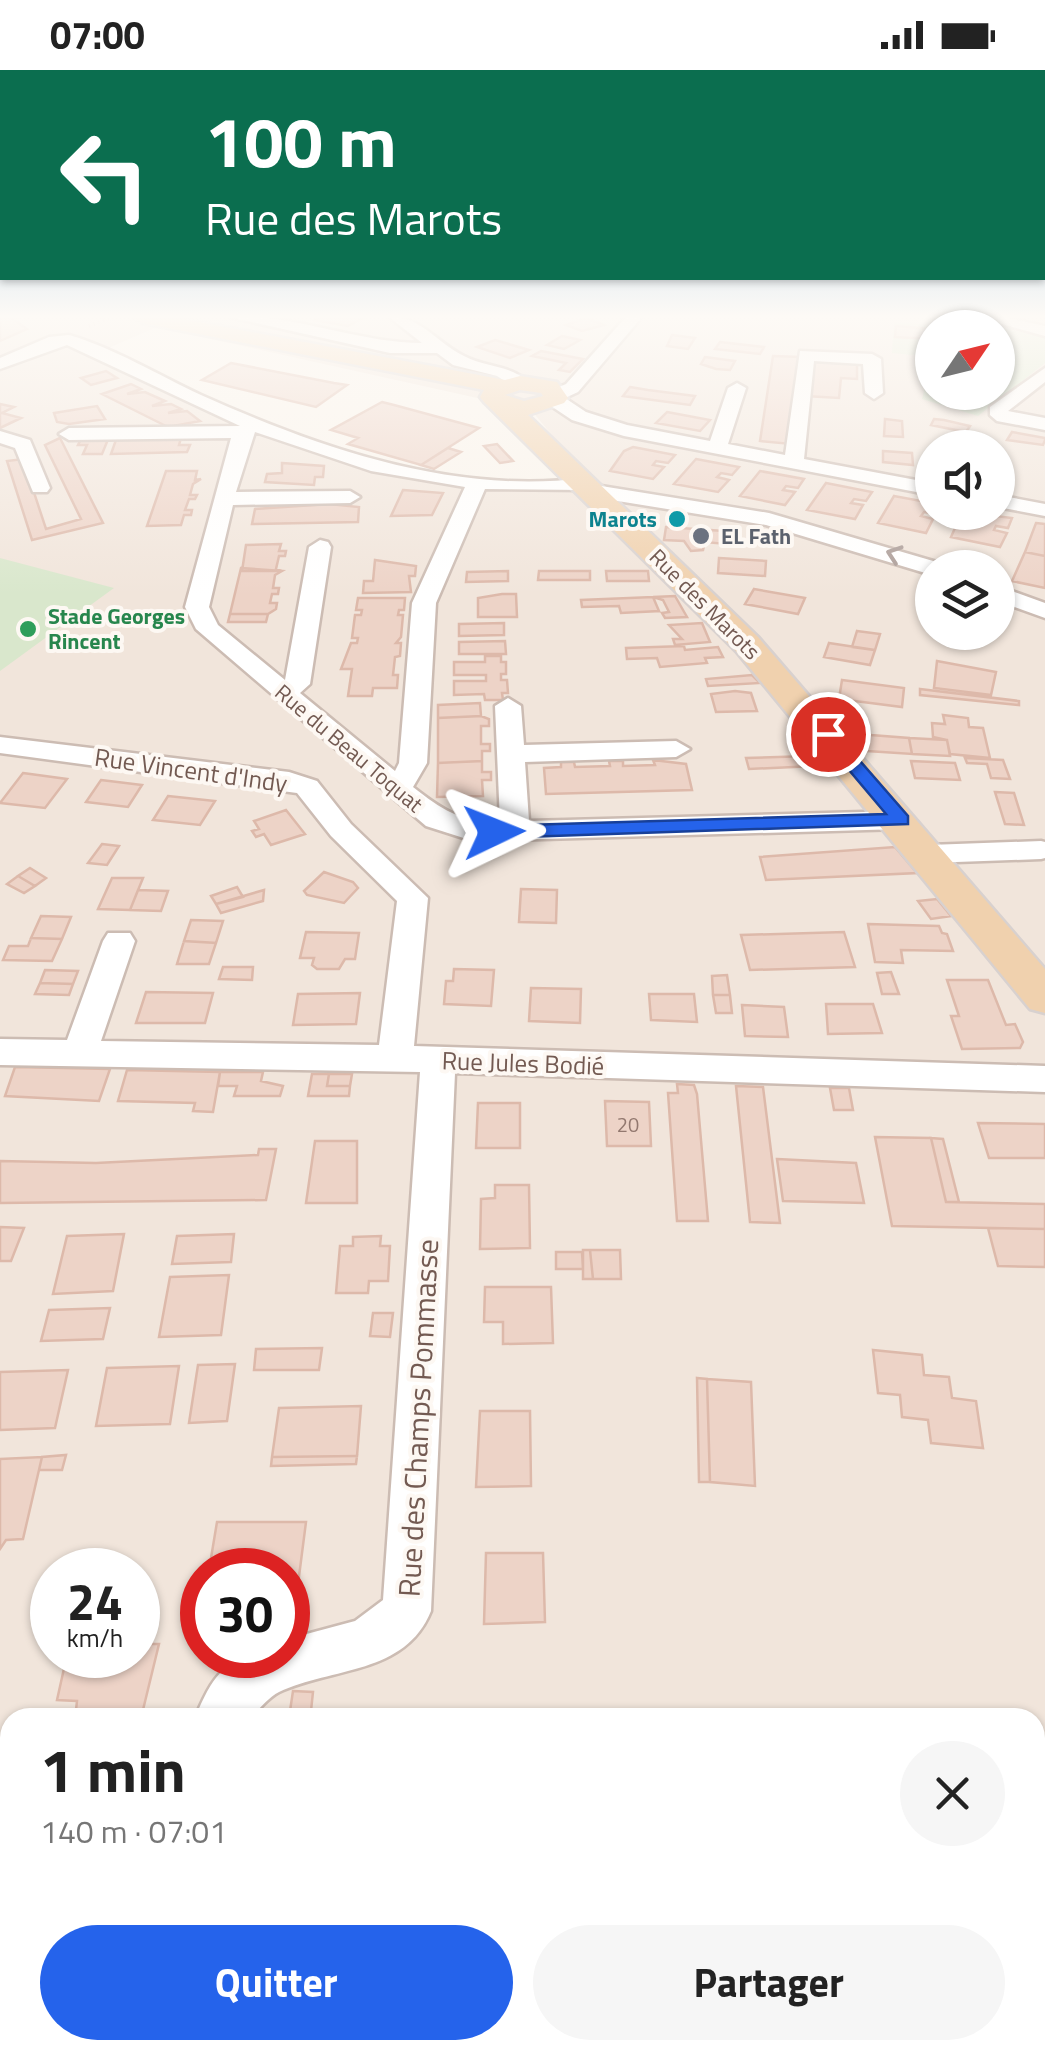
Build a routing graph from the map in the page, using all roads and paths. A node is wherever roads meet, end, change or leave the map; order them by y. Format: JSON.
{"nodes":[{"id":1,"x":211,"y":410,"type":"edge"},
{"id":2,"x":532,"y":410,"type":"edge"},
{"id":3,"x":554,"y":410,"type":"edge"},
{"id":4,"x":562,"y":410,"type":"edge"},
{"id":5,"x":730,"y":410,"type":"edge"},
{"id":6,"x":800,"y":410,"type":"edge"},
{"id":7,"x":999,"y":410,"type":"edge"},
{"id":8,"x":1045,"y":424,"type":"edge"},
{"id":9,"x":248,"y":429,"type":"junction"},
{"id":10,"x":594,"y":429,"type":"junction"},
{"id":11,"x":624,"y":430,"type":"junction"},
{"id":12,"x":70,"y":434,"type":"dead end"},
{"id":13,"x":0,"y":436,"type":"edge"},
{"id":14,"x":547,"y":445,"type":"junction"},
{"id":15,"x":717,"y":448,"type":"junction"},
{"id":16,"x":794,"y":462,"type":"junction"},
{"id":17,"x":476,"y":483,"type":"junction"},
{"id":18,"x":915,"y":485,"type":"edge"},
{"id":19,"x":40,"y":488,"type":"dead end"},
{"id":20,"x":589,"y":488,"type":"junction"},
{"id":21,"x":350,"y":498,"type":"dead end"},
{"id":22,"x":222,"y":499,"type":"junction"},
{"id":23,"x":1015,"y":504,"type":"edge"},
{"id":24,"x":1045,"y":510,"type":"edge"},
{"id":25,"x":320,"y":547,"type":"dead end"},
{"id":26,"x":915,"y":562,"type":"edge"},
{"id":27,"x":1015,"y":600,"type":"edge"},
{"id":28,"x":1045,"y":612,"type":"edge"},
{"id":29,"x":283,"y":693,"type":"junction"},
{"id":30,"x":508,"y":706,"type":"dead end"},
{"id":31,"x":0,"y":746,"type":"edge"},
{"id":32,"x":676,"y":749,"type":"dead end"},
{"id":33,"x":510,"y":754,"type":"junction"},
{"id":34,"x":398,"y":788,"type":"junction"},
{"id":35,"x":901,"y":820,"type":"junction"},
{"id":36,"x":515,"y":831,"type":"junction"},
{"id":37,"x":1042,"y":850,"type":"dead end"},
{"id":38,"x":929,"y":854,"type":"junction"},
{"id":39,"x":120,"y":941,"type":"dead end"},
{"id":40,"x":1045,"y":998,"type":"edge"},
{"id":41,"x":0,"y":1052,"type":"edge"},
{"id":42,"x":80,"y":1053,"type":"junction"},
{"id":43,"x":417,"y":1059,"type":"junction"},
{"id":44,"x":1045,"y":1079,"type":"edge"},
{"id":45,"x":227,"y":1708,"type":"edge"}],
"edges":[{"from":1,"to":9,"type":"street"},
{"from":2,"to":14,"type":"main road","name":"Rue des Marots"},
{"from":3,"to":10,"type":"street"},
{"from":4,"to":11,"type":"street"},
{"from":5,"to":15,"type":"street"},
{"from":6,"to":16,"type":"street"},
{"from":7,"to":8,"type":"street"},
{"from":9,"to":12,"type":"street"},
{"from":9,"to":17,"type":"street"},
{"from":9,"to":22,"type":"street","name":"Rue du Beau Toquat"},
{"from":10,"to":11,"type":"street"},
{"from":10,"to":14,"type":"street"},
{"from":11,"to":15,"type":"street"},
{"from":13,"to":19,"type":"street"},
{"from":14,"to":20,"type":"main road","name":"Rue des Marots"},
{"from":15,"to":16,"type":"street"},
{"from":16,"to":18,"type":"street"},
{"from":17,"to":20,"type":"street"},
{"from":17,"to":34,"type":"street"},
{"from":26,"to":20,"type":"street","one_way":true},
{"from":20,"to":35,"type":"main road","name":"Rue des Marots"},
{"from":21,"to":22,"type":"street"},
{"from":22,"to":29,"type":"street","name":"Rue du Beau Toquat"},
{"from":23,"to":24,"type":"street"},
{"from":25,"to":29,"type":"street"},
{"from":27,"to":28,"type":"street"},
{"from":29,"to":34,"type":"street","name":"Rue du Beau Toquat"},
{"from":30,"to":33,"type":"street"},
{"from":31,"to":43,"type":"street","name":"Rue Vincent d'Indy"},
{"from":32,"to":33,"type":"street"},
{"from":33,"to":36,"type":"street"},
{"from":34,"to":36,"type":"street","name":"Rue du Beau Toquat"},
{"from":35,"to":36,"type":"street","name":"Rue du Beau Toquat"},
{"from":35,"to":38,"type":"main road","name":"Rue des Marots"},
{"from":37,"to":38,"type":"street"},
{"from":38,"to":40,"type":"main road","name":"Rue des Marots"},
{"from":39,"to":42,"type":"street"},
{"from":41,"to":42,"type":"street","name":"Rue Jules Bodié"},
{"from":42,"to":43,"type":"street","name":"Rue Jules Bodié"},
{"from":43,"to":44,"type":"street","name":"Rue Jules Bodié"},
{"from":43,"to":45,"type":"street","name":"Rue des Champs Pommasse"}]}
